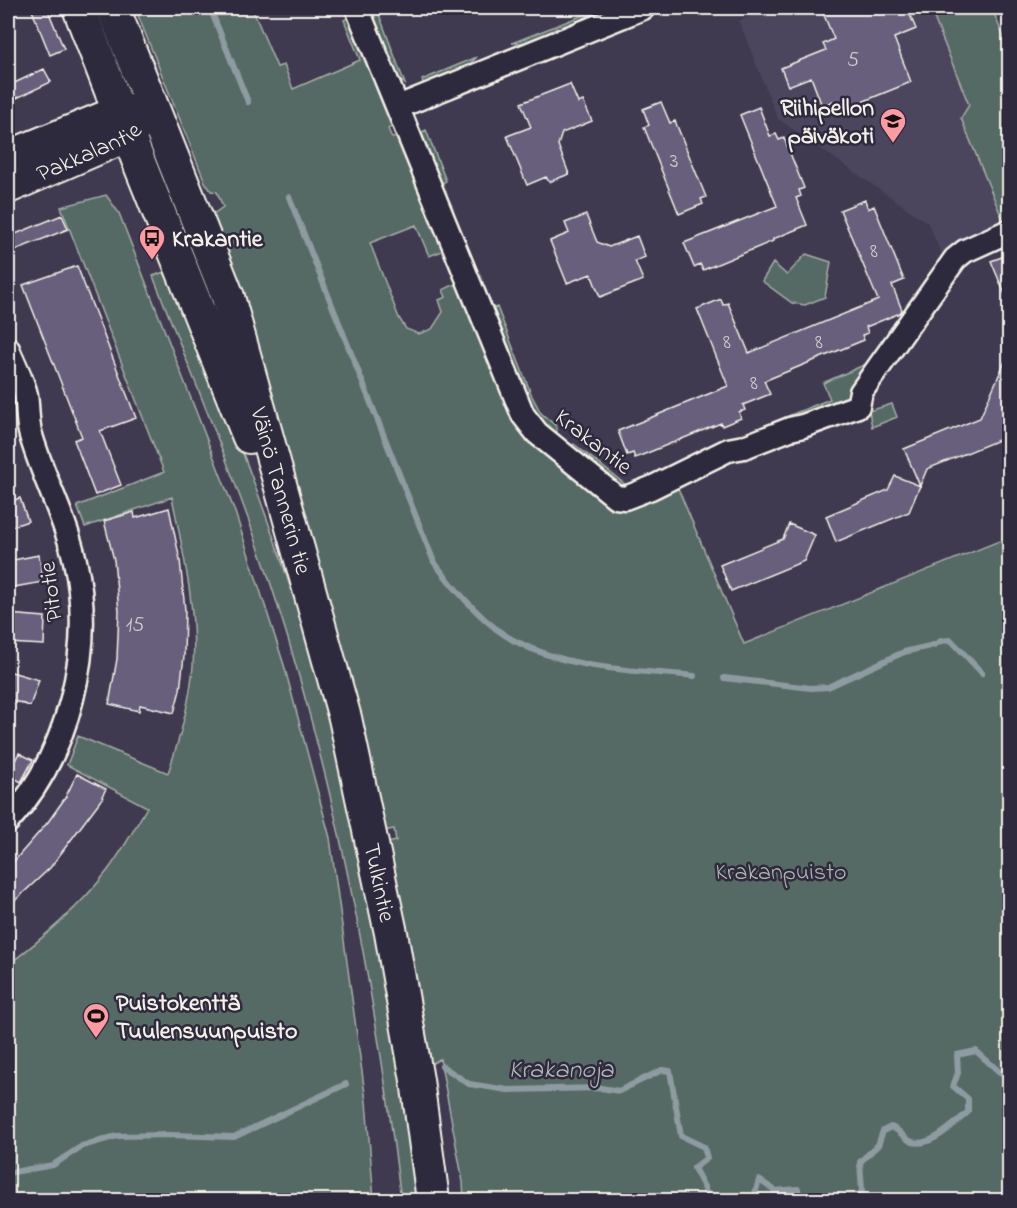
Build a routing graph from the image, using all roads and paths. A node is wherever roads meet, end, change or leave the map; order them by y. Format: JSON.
{"nodes":[{"id":1,"x":79,"y":8,"type":"edge"},
{"id":2,"x":113,"y":8,"type":"edge"},
{"id":3,"x":357,"y":8,"type":"edge"},
{"id":4,"x":643,"y":8,"type":"edge"},
{"id":5,"x":398,"y":106,"type":"junction"},
{"id":6,"x":152,"y":109,"type":"junction"},
{"id":7,"x":124,"y":124,"type":"junction"},
{"id":8,"x":8,"y":157,"type":"edge"},
{"id":9,"x":8,"y":187,"type":"edge"},
{"id":10,"x":1009,"y":231,"type":"edge"},
{"id":11,"x":8,"y":349,"type":"edge"},
{"id":12,"x":18,"y":418,"type":"edge"},
{"id":13,"x":304,"y":571,"type":"junction"},
{"id":14,"x":8,"y":821,"type":"edge"},
{"id":15,"x":433,"y":1200,"type":"edge"}],
"edges":[{"from":1,"to":7,"type":"main road","name":"Väinö Tannerin tie"},
{"from":2,"to":6,"type":"main road","name":"Väinö Tannerin tie"},
{"from":3,"to":5,"type":"street","name":"Krakantie"},
{"from":4,"to":5,"type":"street"},
{"from":5,"to":10,"type":"street","name":"Krakantie"},
{"from":6,"to":7,"type":"main road","name":"Pakkalantie"},
{"from":6,"to":13,"type":"main road","name":"Väinö Tannerin tie"},
{"from":7,"to":8,"type":"main road","name":"Pakkalantie"},
{"from":7,"to":9,"type":"main road","name":"Pakkalantie"},
{"from":7,"to":13,"type":"main road","name":"Väinö Tannerin tie"},
{"from":11,"to":12,"type":"street","name":"Pitotie"},
{"from":12,"to":14,"type":"street","name":"Pitotie"},
{"from":13,"to":15,"type":"main road","name":"Tulkintie"}]}
